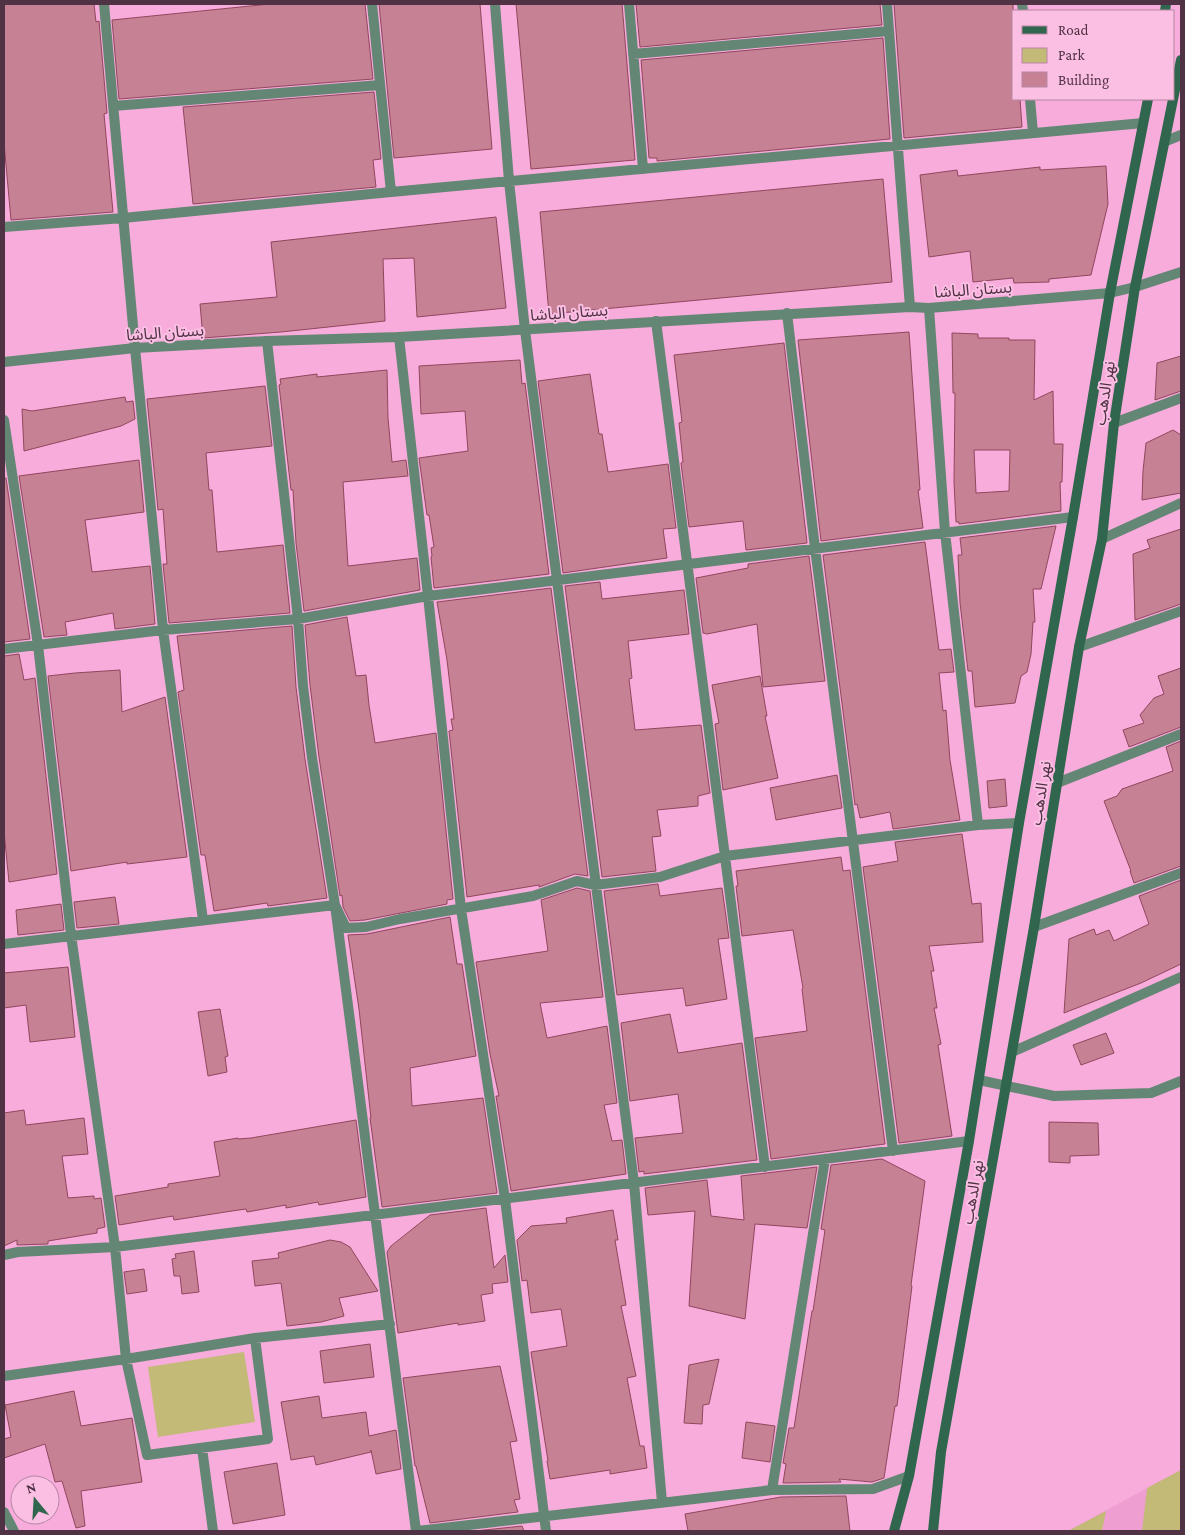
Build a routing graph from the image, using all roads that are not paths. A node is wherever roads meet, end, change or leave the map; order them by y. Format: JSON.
{"nodes":[{"id":1,"x":104,"y":4,"type":"edge"},
{"id":2,"x":372,"y":4,"type":"edge"},
{"id":3,"x":495,"y":4,"type":"edge"},
{"id":4,"x":629,"y":4,"type":"edge"},
{"id":5,"x":887,"y":4,"type":"edge"},
{"id":6,"x":889,"y":31,"type":"junction"},
{"id":7,"x":633,"y":54,"type":"junction"},
{"id":8,"x":1181,"y":60,"type":"edge"},
{"id":9,"x":380,"y":85,"type":"junction"},
{"id":10,"x":1175,"y":92,"type":"edge"},
{"id":11,"x":1030,"y":100,"type":"edge"},
{"id":12,"x":1148,"y":100,"type":"edge"},
{"id":13,"x":1174,"y":100,"type":"edge"},
{"id":14,"x":113,"y":106,"type":"junction"},
{"id":15,"x":1143,"y":123,"type":"junction"},
{"id":16,"x":1033,"y":133,"type":"junction"},
{"id":17,"x":1181,"y":135,"type":"edge"},
{"id":18,"x":1166,"y":141,"type":"junction"},
{"id":19,"x":898,"y":145,"type":"junction"},
{"id":20,"x":643,"y":169,"type":"junction"},
{"id":21,"x":510,"y":181,"type":"junction"},
{"id":22,"x":391,"y":192,"type":"junction"},
{"id":23,"x":124,"y":218,"type":"junction"},
{"id":24,"x":4,"y":227,"type":"edge"},
{"id":25,"x":1181,"y":272,"type":"edge"},
{"id":26,"x":1135,"y":287,"type":"junction"},
{"id":27,"x":1110,"y":293,"type":"junction"},
{"id":28,"x":910,"y":306,"type":"junction"},
{"id":29,"x":929,"y":308,"type":"junction"},
{"id":30,"x":787,"y":313,"type":"junction"},
{"id":31,"x":656,"y":321,"type":"junction"},
{"id":32,"x":525,"y":330,"type":"junction"},
{"id":33,"x":399,"y":337,"type":"junction"},
{"id":34,"x":267,"y":341,"type":"junction"},
{"id":35,"x":135,"y":348,"type":"junction"},
{"id":36,"x":4,"y":362,"type":"edge"},
{"id":37,"x":1181,"y":398,"type":"edge"},
{"id":38,"x":4,"y":420,"type":"edge"},
{"id":39,"x":1114,"y":423,"type":"junction"},
{"id":40,"x":1181,"y":503,"type":"edge"},
{"id":41,"x":1073,"y":517,"type":"junction"},
{"id":42,"x":945,"y":532,"type":"junction"},
{"id":43,"x":1102,"y":539,"type":"junction"},
{"id":44,"x":815,"y":548,"type":"junction"},
{"id":45,"x":687,"y":564,"type":"junction"},
{"id":46,"x":556,"y":580,"type":"junction"},
{"id":47,"x":428,"y":596,"type":"junction"},
{"id":48,"x":1181,"y":611,"type":"edge"},
{"id":49,"x":298,"y":619,"type":"junction"},
{"id":50,"x":163,"y":630,"type":"junction"},
{"id":51,"x":38,"y":645,"type":"junction"},
{"id":52,"x":1080,"y":647,"type":"junction"},
{"id":53,"x":4,"y":649,"type":"edge"},
{"id":54,"x":1181,"y":734,"type":"edge"},
{"id":55,"x":1057,"y":783,"type":"junction"},
{"id":56,"x":1019,"y":823,"type":"junction"},
{"id":57,"x":978,"y":825,"type":"junction"},
{"id":58,"x":852,"y":840,"type":"junction"},
{"id":59,"x":724,"y":856,"type":"junction"},
{"id":60,"x":1181,"y":873,"type":"edge"},
{"id":61,"x":595,"y":885,"type":"junction"},
{"id":62,"x":335,"y":904,"type":"junction"},
{"id":63,"x":461,"y":909,"type":"junction"},
{"id":64,"x":203,"y":920,"type":"junction"},
{"id":65,"x":1034,"y":927,"type":"junction"},
{"id":66,"x":71,"y":935,"type":"junction"},
{"id":67,"x":4,"y":944,"type":"edge"},
{"id":68,"x":1181,"y":977,"type":"edge"},
{"id":69,"x":1012,"y":1052,"type":"junction"},
{"id":70,"x":978,"y":1080,"type":"junction"},
{"id":71,"x":1181,"y":1081,"type":"edge"},
{"id":72,"x":1006,"y":1087,"type":"junction"},
{"id":73,"x":969,"y":1141,"type":"junction"},
{"id":74,"x":893,"y":1150,"type":"junction"},
{"id":75,"x":825,"y":1159,"type":"junction"},
{"id":76,"x":765,"y":1167,"type":"junction"},
{"id":77,"x":634,"y":1183,"type":"junction"},
{"id":78,"x":505,"y":1199,"type":"junction"},
{"id":79,"x":376,"y":1215,"type":"junction"},
{"id":80,"x":115,"y":1247,"type":"junction"},
{"id":81,"x":4,"y":1255,"type":"edge"},
{"id":82,"x":390,"y":1324,"type":"junction"},
{"id":83,"x":255,"y":1338,"type":"junction"},
{"id":84,"x":126,"y":1359,"type":"junction"},
{"id":85,"x":4,"y":1376,"type":"edge"},
{"id":86,"x":202,"y":1448,"type":"junction"},
{"id":87,"x":909,"y":1476,"type":"junction"},
{"id":88,"x":772,"y":1490,"type":"junction"},
{"id":89,"x":662,"y":1502,"type":"junction"},
{"id":90,"x":4,"y":1512,"type":"edge"},
{"id":91,"x":545,"y":1516,"type":"junction"},
{"id":92,"x":10,"y":1530,"type":"edge"},
{"id":93,"x":212,"y":1531,"type":"edge"},
{"id":94,"x":416,"y":1531,"type":"edge"},
{"id":95,"x":546,"y":1531,"type":"edge"},
{"id":96,"x":894,"y":1531,"type":"edge"},
{"id":97,"x":933,"y":1531,"type":"edge"}],
"edges":[{"from":1,"to":14,"type":"street"},
{"from":2,"to":9,"type":"street"},
{"from":3,"to":21,"type":"street"},
{"from":4,"to":7,"type":"street"},
{"from":5,"to":6,"type":"street"},
{"from":6,"to":7,"type":"street"},
{"from":6,"to":19,"type":"street"},
{"from":7,"to":20,"type":"street"},
{"from":8,"to":10,"type":"main road","name":"نهر الدهب"},
{"from":9,"to":14,"type":"street"},
{"from":9,"to":22,"type":"street"},
{"from":11,"to":16,"type":"street"},
{"from":12,"to":15,"type":"main road","name":"نهر الدهب"},
{"from":13,"to":18,"type":"main road","name":"نهر الدهب"},
{"from":14,"to":23,"type":"street"},
{"from":15,"to":16,"type":"street"},
{"from":15,"to":27,"type":"main road","name":"نهر الدهب"},
{"from":16,"to":19,"type":"street"},
{"from":17,"to":18,"type":"street"},
{"from":18,"to":26,"type":"main road","name":"نهر الدهب"},
{"from":19,"to":20,"type":"street"},
{"from":19,"to":28,"type":"street"},
{"from":20,"to":21,"type":"street"},
{"from":21,"to":22,"type":"street"},
{"from":21,"to":32,"type":"street"},
{"from":22,"to":23,"type":"street"},
{"from":23,"to":24,"type":"street"},
{"from":23,"to":35,"type":"street"},
{"from":25,"to":26,"type":"street","name":"بستان الباشا"},
{"from":26,"to":27,"type":"street","name":"بستان الباشا"},
{"from":26,"to":39,"type":"main road","name":"نهر الدهب"},
{"from":27,"to":29,"type":"street","name":"بستان الباشا"},
{"from":27,"to":41,"type":"main road","name":"نهر الدهب"},
{"from":28,"to":29,"type":"street","name":"بستان الباشا"},
{"from":28,"to":30,"type":"street","name":"بستان الباشا"},
{"from":29,"to":42,"type":"street"},
{"from":30,"to":31,"type":"street","name":"بستان الباشا"},
{"from":30,"to":44,"type":"street"},
{"from":31,"to":32,"type":"street","name":"بستان الباشا"},
{"from":31,"to":45,"type":"street"},
{"from":32,"to":33,"type":"street","name":"بستان الباشا"},
{"from":32,"to":46,"type":"street"},
{"from":33,"to":34,"type":"street","name":"بستان الباشا"},
{"from":33,"to":47,"type":"street"},
{"from":34,"to":35,"type":"street","name":"بستان الباشا"},
{"from":34,"to":49,"type":"street"},
{"from":35,"to":36,"type":"street","name":"بستان الباشا"},
{"from":35,"to":50,"type":"street"},
{"from":37,"to":39,"type":"street"},
{"from":38,"to":51,"type":"street"},
{"from":39,"to":43,"type":"main road","name":"نهر الدهب"},
{"from":40,"to":43,"type":"street"},
{"from":41,"to":42,"type":"street"},
{"from":41,"to":56,"type":"main road","name":"نهر الدهب"},
{"from":42,"to":44,"type":"street"},
{"from":42,"to":57,"type":"street"},
{"from":43,"to":52,"type":"main road","name":"نهر الدهب"},
{"from":44,"to":45,"type":"street"},
{"from":44,"to":58,"type":"street"},
{"from":45,"to":46,"type":"street"},
{"from":45,"to":59,"type":"street"},
{"from":46,"to":47,"type":"street"},
{"from":46,"to":61,"type":"street"},
{"from":47,"to":49,"type":"street"},
{"from":47,"to":63,"type":"street"},
{"from":48,"to":52,"type":"street"},
{"from":49,"to":50,"type":"street"},
{"from":49,"to":62,"type":"street"},
{"from":50,"to":51,"type":"street"},
{"from":50,"to":64,"type":"street"},
{"from":51,"to":53,"type":"street"},
{"from":51,"to":66,"type":"street"},
{"from":52,"to":55,"type":"main road","name":"نهر الدهب"},
{"from":54,"to":55,"type":"street"},
{"from":55,"to":65,"type":"main road","name":"نهر الدهب"},
{"from":56,"to":57,"type":"street"},
{"from":56,"to":70,"type":"main road","name":"نهر الدهب"},
{"from":57,"to":58,"type":"street"},
{"from":58,"to":59,"type":"street"},
{"from":58,"to":74,"type":"street"},
{"from":59,"to":61,"type":"street"},
{"from":59,"to":76,"type":"street"},
{"from":60,"to":65,"type":"street"},
{"from":61,"to":63,"type":"street"},
{"from":61,"to":77,"type":"street"},
{"from":62,"to":63,"type":"street"},
{"from":62,"to":64,"type":"street"},
{"from":62,"to":79,"type":"street"},
{"from":63,"to":78,"type":"street"},
{"from":64,"to":66,"type":"street"},
{"from":65,"to":69,"type":"main road","name":"نهر الدهب"},
{"from":66,"to":67,"type":"street"},
{"from":66,"to":80,"type":"street"},
{"from":68,"to":69,"type":"street"},
{"from":69,"to":72,"type":"main road","name":"نهر الدهب"},
{"from":70,"to":72,"type":"street"},
{"from":70,"to":73,"type":"main road","name":"نهر الدهب"},
{"from":71,"to":72,"type":"street"},
{"from":72,"to":97,"type":"main road","name":"نهر الدهب"},
{"from":73,"to":74,"type":"street"},
{"from":73,"to":87,"type":"main road","name":"نهر الدهب"},
{"from":74,"to":75,"type":"street"},
{"from":75,"to":76,"type":"street"},
{"from":75,"to":88,"type":"street"},
{"from":76,"to":77,"type":"street"},
{"from":77,"to":78,"type":"street"},
{"from":77,"to":89,"type":"street"},
{"from":78,"to":79,"type":"street"},
{"from":78,"to":91,"type":"street"},
{"from":79,"to":80,"type":"street"},
{"from":79,"to":82,"type":"street"},
{"from":80,"to":81,"type":"street"},
{"from":80,"to":84,"type":"street"},
{"from":82,"to":83,"type":"street"},
{"from":82,"to":94,"type":"street"},
{"from":83,"to":84,"type":"street"},
{"from":83,"to":86,"type":"street"},
{"from":84,"to":85,"type":"street"},
{"from":84,"to":86,"type":"street"},
{"from":86,"to":93,"type":"street"},
{"from":87,"to":88,"type":"street"},
{"from":87,"to":96,"type":"main road","name":"نهر الدهب"},
{"from":88,"to":89,"type":"street"},
{"from":89,"to":91,"type":"street"},
{"from":90,"to":92,"type":"street"},
{"from":91,"to":94,"type":"street"},
{"from":91,"to":95,"type":"street"}]}
